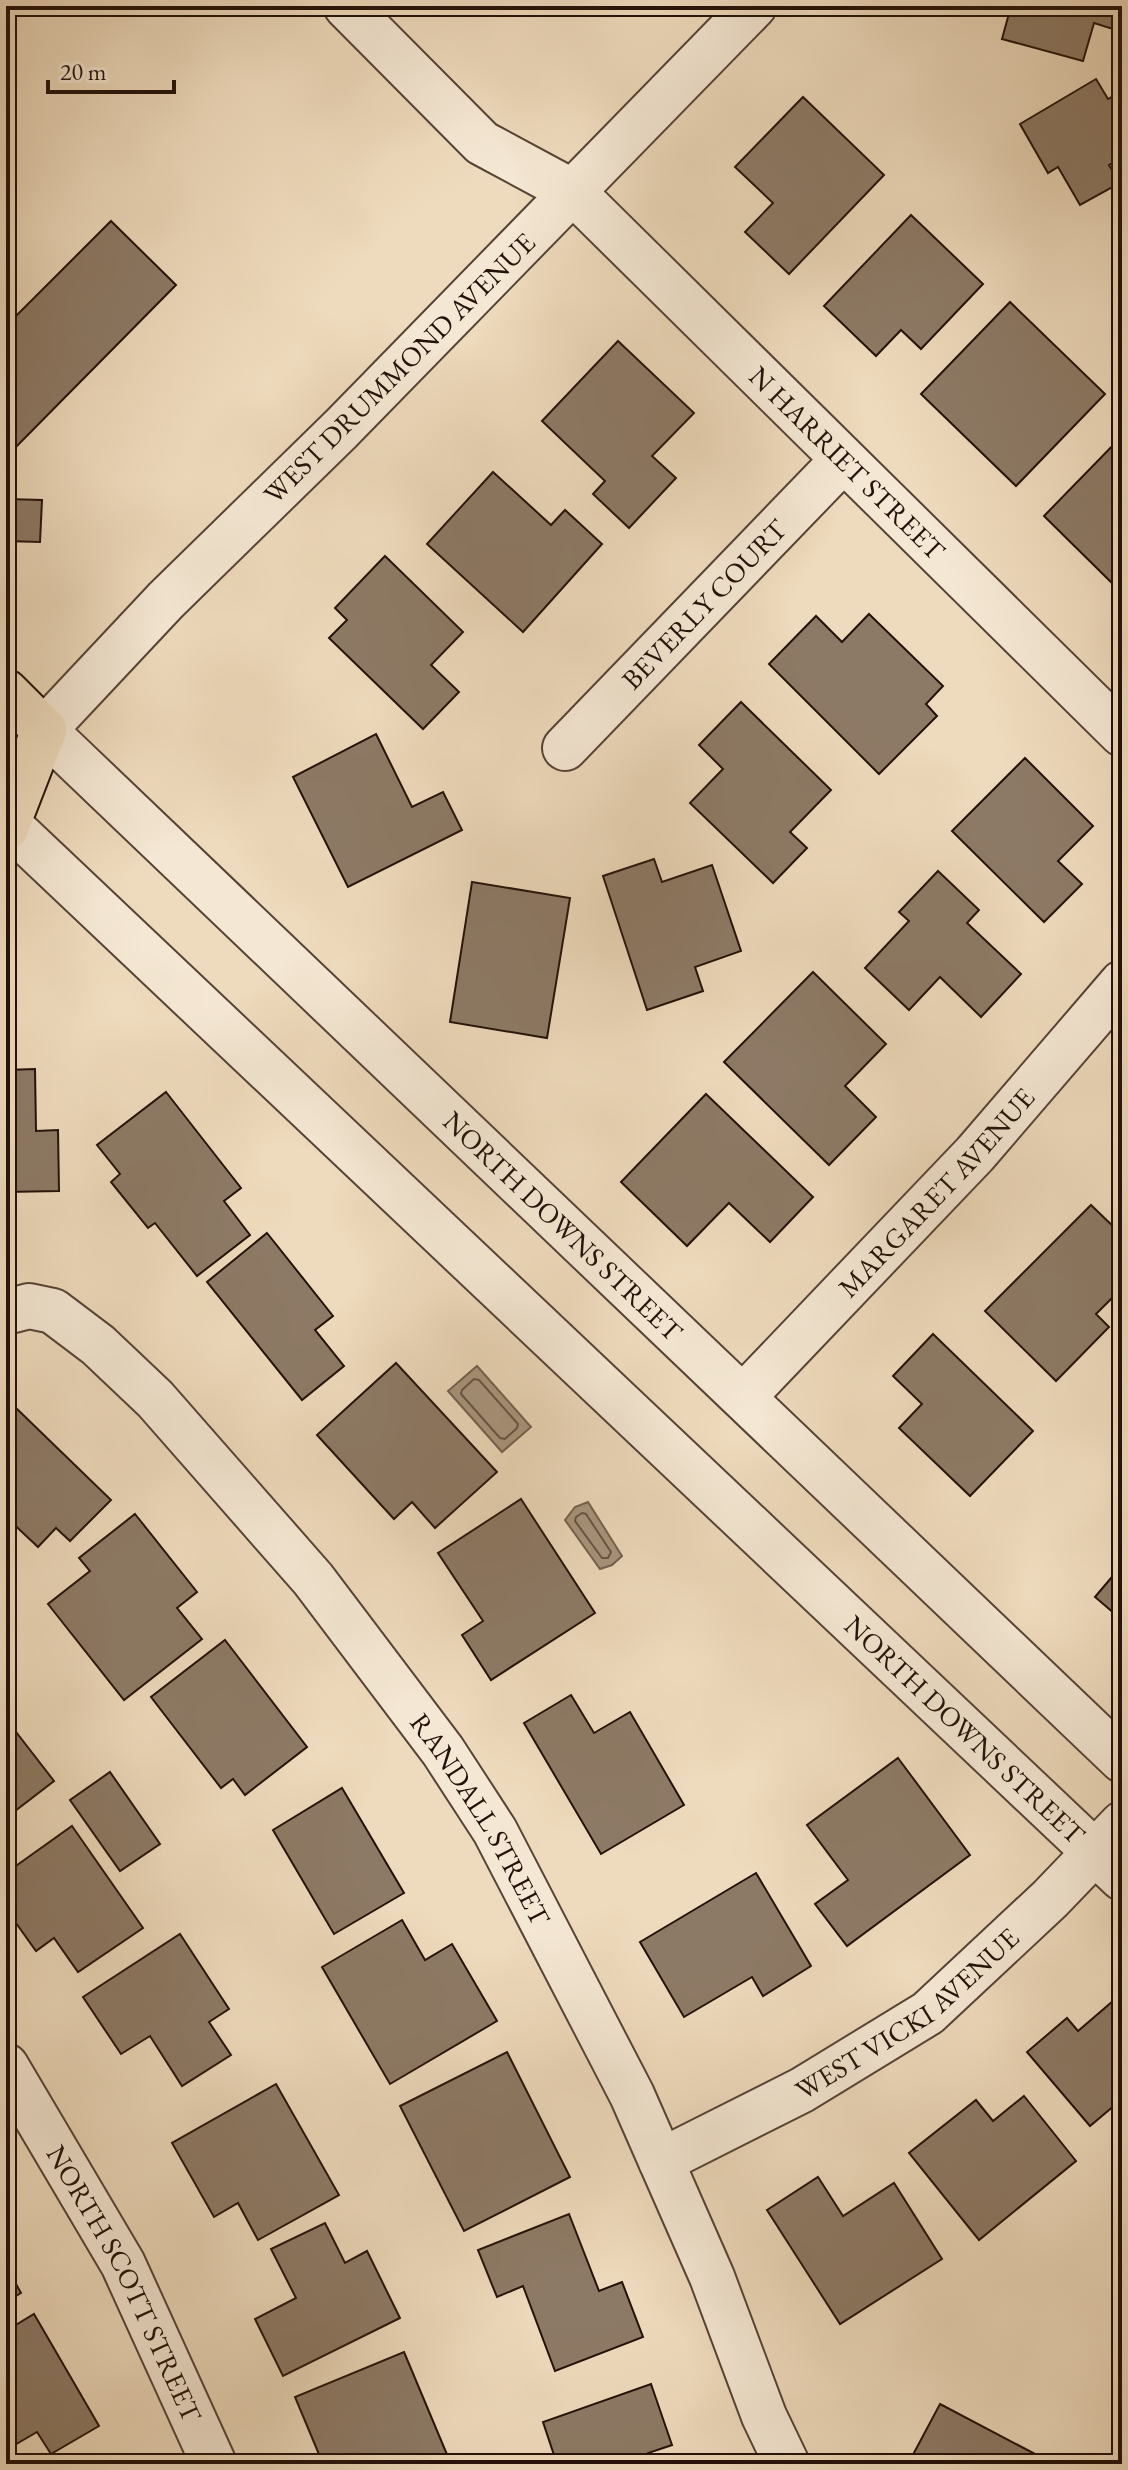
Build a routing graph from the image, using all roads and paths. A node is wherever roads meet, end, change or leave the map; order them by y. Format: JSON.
{"nodes":[{"id":1,"x":346,"y":6,"type":"edge"},
{"id":2,"x":754,"y":6,"type":"edge"},
{"id":3,"x":573,"y":192,"type":"junction"},
{"id":4,"x":842,"y":461,"type":"junction"},
{"id":5,"x":6,"y":692,"type":"edge"},
{"id":6,"x":25,"y":734,"type":"edge"},
{"id":7,"x":1122,"y":734,"type":"edge"},
{"id":8,"x":565,"y":748,"type":"dead end"},
{"id":9,"x":7,"y":825,"type":"edge"},
{"id":10,"x":1122,"y":983,"type":"edge"},
{"id":11,"x":6,"y":1312,"type":"edge"},
{"id":12,"x":744,"y":1396,"type":"junction"},
{"id":13,"x":1122,"y":1760,"type":"edge"},
{"id":14,"x":1113,"y":1851,"type":"edge"},
{"id":15,"x":6,"y":2066,"type":"edge"},
{"id":16,"x":661,"y":2161,"type":"junction"},
{"id":17,"x":214,"y":2464,"type":"edge"},
{"id":18,"x":787,"y":2464,"type":"edge"}],
"edges":[{"from":1,"to":3,"type":"street","name":"N HARRIET STREET"},
{"from":2,"to":3,"type":"street","name":"WEST DRUMMOND AVENUE"},
{"from":3,"to":4,"type":"street","name":"N HARRIET STREET"},
{"from":3,"to":6,"type":"street","name":"WEST DRUMMOND AVENUE"},
{"from":4,"to":7,"type":"street","name":"N HARRIET STREET"},
{"from":4,"to":8,"type":"street","name":"BEVERLY COURT"},
{"from":5,"to":6,"type":"main road","name":"NORTH DOWNS STREET"},
{"from":6,"to":9,"type":"main road","name":"WEST DRUMMOND AVENUE"},
{"from":6,"to":12,"type":"street","name":"NORTH DOWNS STREET"},
{"from":9,"to":14,"type":"street","name":"NORTH DOWNS STREET"},
{"from":10,"to":12,"type":"street","name":"MARGARET AVENUE"},
{"from":11,"to":16,"type":"street","name":"RANDALL STREET"},
{"from":12,"to":13,"type":"street","name":"NORTH DOWNS STREET"},
{"from":14,"to":16,"type":"street","name":"WEST VICKI AVENUE"},
{"from":15,"to":17,"type":"street","name":"NORTH SCOTT STREET"},
{"from":16,"to":18,"type":"street","name":"RANDALL STREET"}]}
